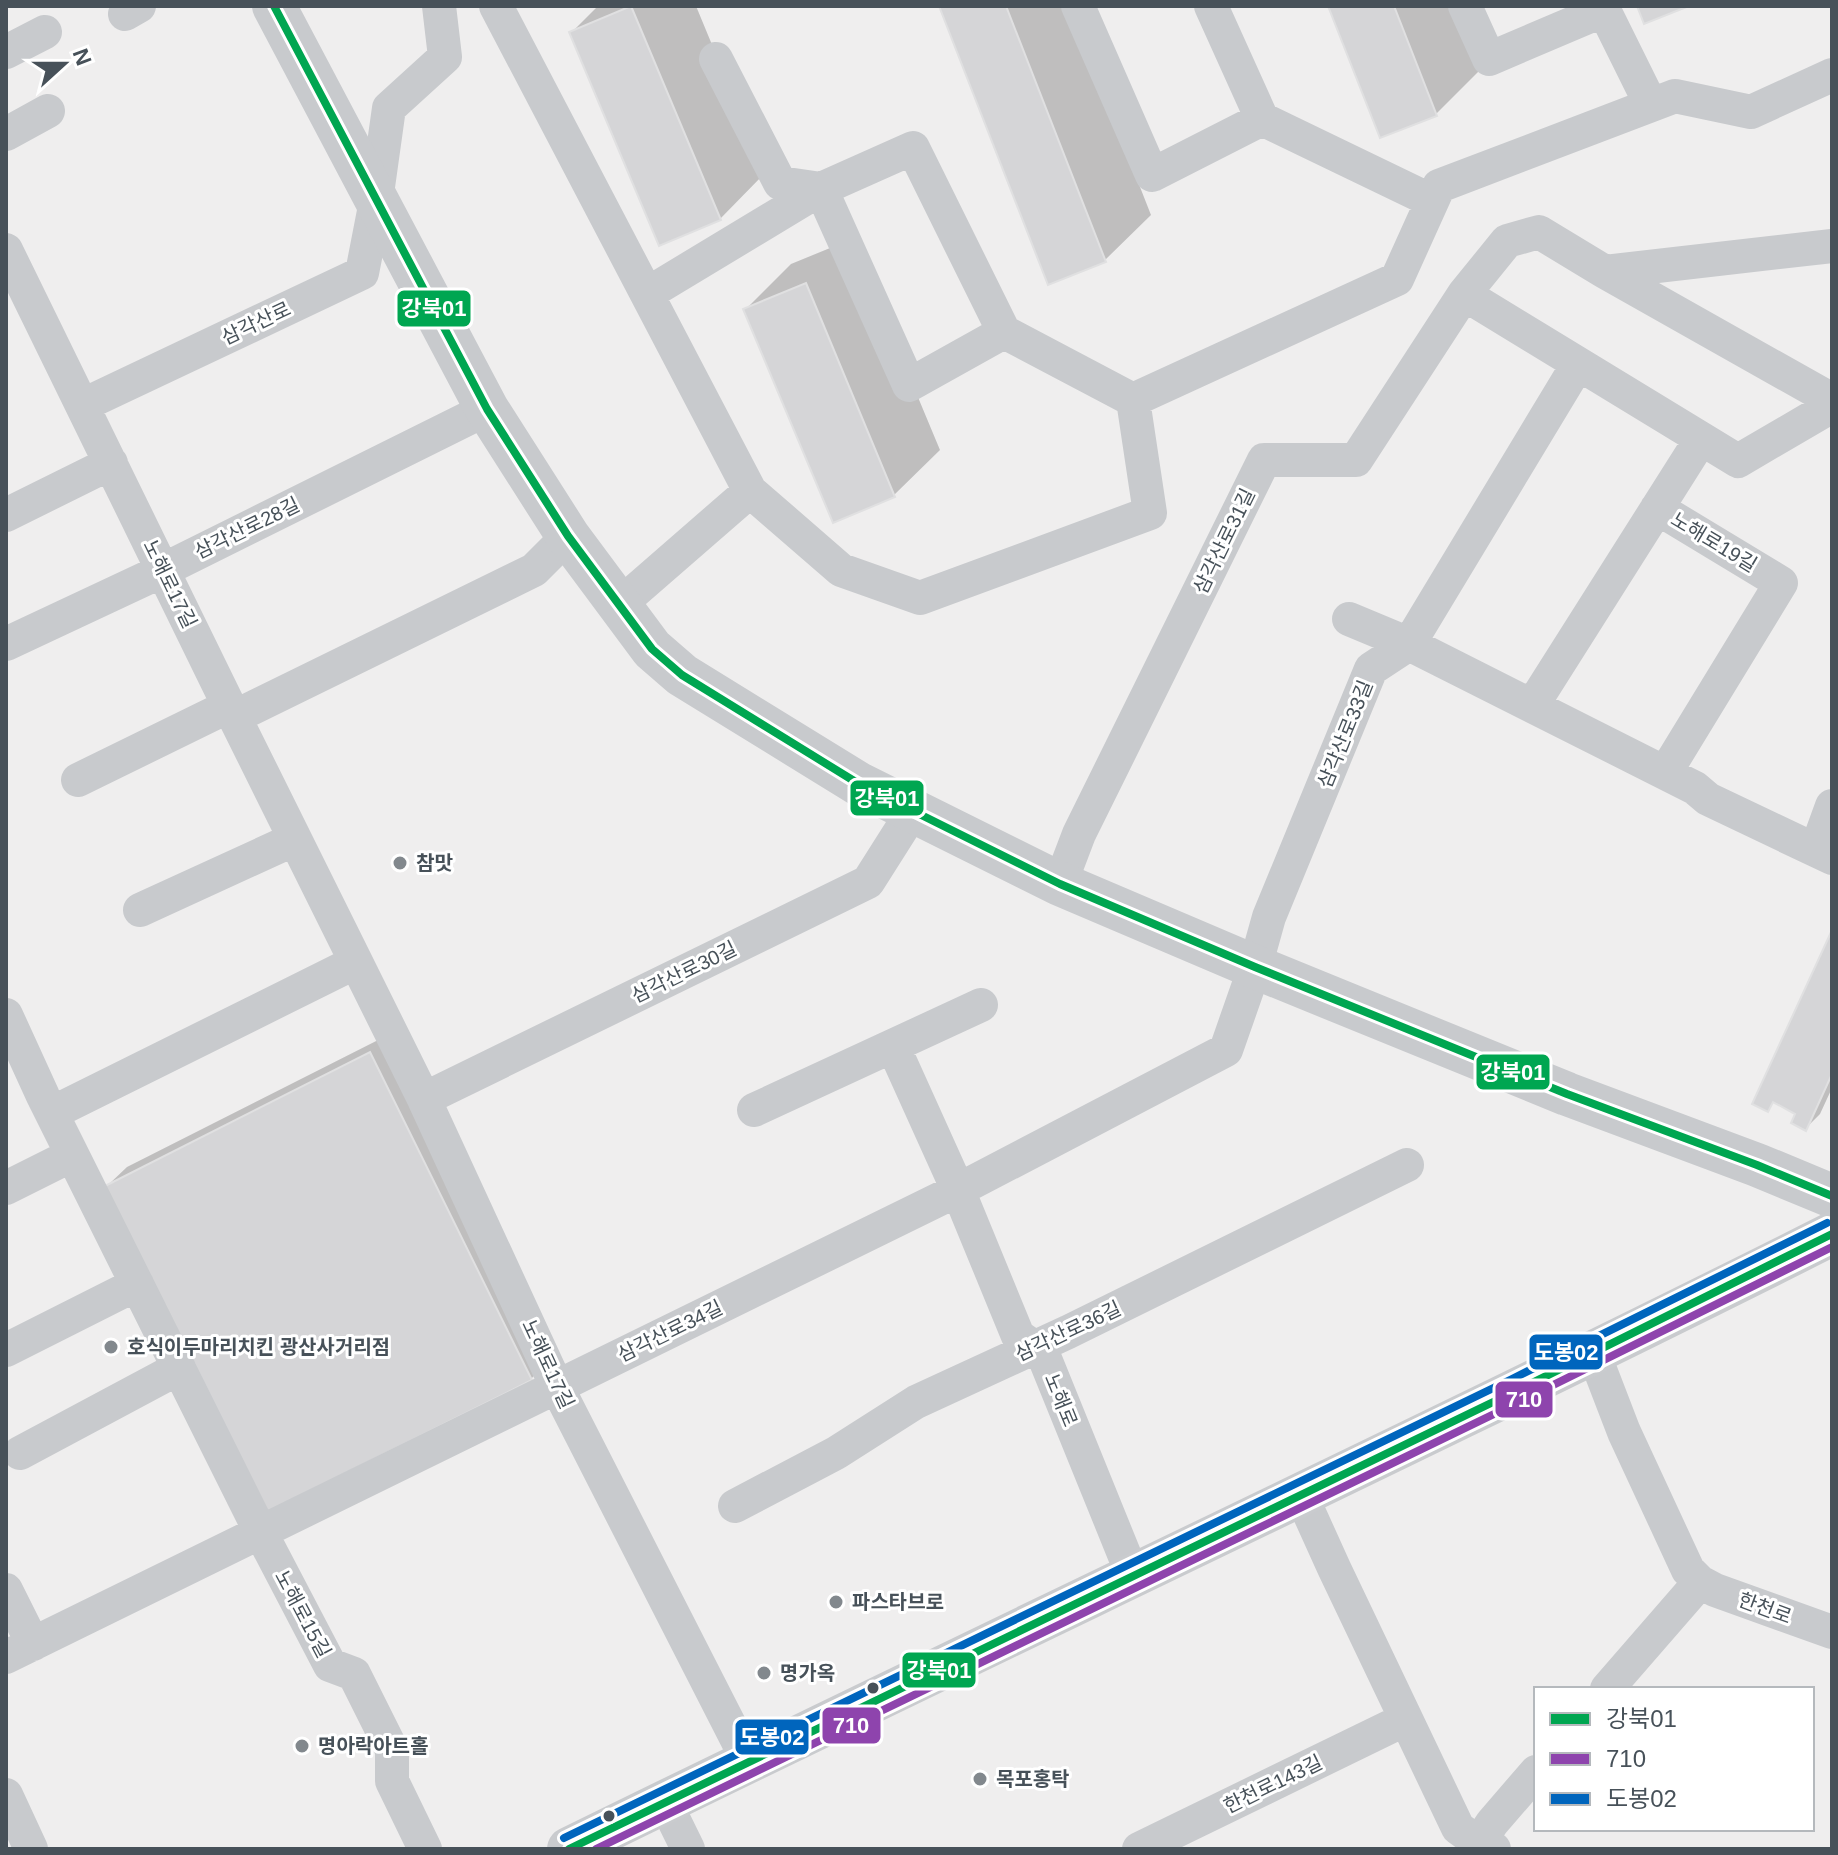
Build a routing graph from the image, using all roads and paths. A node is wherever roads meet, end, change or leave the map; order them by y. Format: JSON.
{"nodes":[{"id":1,"x":274,"y":6,"type":"edge"},
{"id":2,"x":439,"y":6,"type":"edge"},
{"id":3,"x":496,"y":6,"type":"edge"},
{"id":4,"x":1078,"y":6,"type":"edge"},
{"id":5,"x":1211,"y":6,"type":"edge"},
{"id":6,"x":1465,"y":6,"type":"edge"},
{"id":7,"x":1603,"y":8,"type":"edge"},
{"id":8,"x":45,"y":32,"type":"dead end"},
{"id":9,"x":6,"y":52,"type":"edge"},
{"id":10,"x":716,"y":59,"type":"dead end"},
{"id":11,"x":1832,"y":75,"type":"edge"},
{"id":12,"x":1651,"y":105,"type":"junction"},
{"id":13,"x":48,"y":111,"type":"dead end"},
{"id":14,"x":1262,"y":119,"type":"junction"},
{"id":15,"x":6,"y":134,"type":"edge"},
{"id":16,"x":821,"y":189,"type":"junction"},
{"id":17,"x":376,"y":201,"type":"junction"},
{"id":18,"x":1432,"y":201,"type":"junction"},
{"id":19,"x":1832,"y":246,"type":"edge"},
{"id":20,"x":6,"y":250,"type":"edge"},
{"id":21,"x":1605,"y":272,"type":"junction"},
{"id":22,"x":647,"y":294,"type":"junction"},
{"id":23,"x":1464,"y":294,"type":"junction"},
{"id":24,"x":19,"y":306,"type":"edge"},
{"id":25,"x":1004,"y":332,"type":"junction"},
{"id":26,"x":1578,"y":364,"type":"junction"},
{"id":27,"x":1133,"y":400,"type":"junction"},
{"id":28,"x":1832,"y":403,"type":"edge"},
{"id":29,"x":83,"y":405,"type":"junction"},
{"id":30,"x":487,"y":409,"type":"junction"},
{"id":31,"x":1701,"y":439,"type":"junction"},
{"id":32,"x":111,"y":463,"type":"junction"},
{"id":33,"x":750,"y":491,"type":"junction"},
{"id":34,"x":1657,"y":508,"type":"junction"},
{"id":35,"x":6,"y":515,"type":"edge"},
{"id":36,"x":568,"y":536,"type":"junction"},
{"id":37,"x":163,"y":570,"type":"junction"},
{"id":38,"x":619,"y":605,"type":"junction"},
{"id":39,"x":1349,"y":619,"type":"dead end"},
{"id":40,"x":6,"y":644,"type":"edge"},
{"id":41,"x":1409,"y":644,"type":"junction"},
{"id":42,"x":1532,"y":706,"type":"junction"},
{"id":43,"x":231,"y":711,"type":"junction"},
{"id":44,"x":1665,"y":773,"type":"junction"},
{"id":45,"x":78,"y":780,"type":"dead end"},
{"id":46,"x":1832,"y":806,"type":"edge"},
{"id":47,"x":913,"y":811,"type":"junction"},
{"id":48,"x":295,"y":839,"type":"junction"},
{"id":49,"x":1824,"y":854,"type":"edge"},
{"id":50,"x":1060,"y":884,"type":"junction"},
{"id":51,"x":140,"y":910,"type":"dead end"},
{"id":52,"x":356,"y":962,"type":"junction"},
{"id":53,"x":1255,"y":967,"type":"junction"},
{"id":54,"x":981,"y":1005,"type":"dead end"},
{"id":55,"x":6,"y":1018,"type":"edge"},
{"id":56,"x":893,"y":1046,"type":"junction"},
{"id":57,"x":424,"y":1099,"type":"junction"},
{"id":58,"x":754,"y":1110,"type":"dead end"},
{"id":59,"x":52,"y":1113,"type":"junction"},
{"id":60,"x":72,"y":1155,"type":"junction"},
{"id":61,"x":1407,"y":1165,"type":"dead end"},
{"id":62,"x":6,"y":1188,"type":"edge"},
{"id":63,"x":958,"y":1190,"type":"junction"},
{"id":64,"x":1832,"y":1196,"type":"edge"},
{"id":65,"x":1832,"y":1234,"type":"edge"},
{"id":66,"x":137,"y":1284,"type":"junction"},
{"id":67,"x":1034,"y":1347,"type":"junction"},
{"id":68,"x":6,"y":1350,"type":"edge"},
{"id":69,"x":1594,"y":1354,"type":"junction"},
{"id":70,"x":179,"y":1368,"type":"junction"},
{"id":71,"x":557,"y":1387,"type":"junction"},
{"id":72,"x":20,"y":1453,"type":"dead end"},
{"id":73,"x":1301,"y":1495,"type":"junction"},
{"id":74,"x":735,"y":1506,"type":"dead end"},
{"id":75,"x":261,"y":1533,"type":"junction"},
{"id":76,"x":1133,"y":1576,"type":"junction"},
{"id":77,"x":1700,"y":1582,"type":"junction"},
{"id":78,"x":6,"y":1590,"type":"edge"},
{"id":79,"x":1832,"y":1632,"type":"edge"},
{"id":80,"x":19,"y":1650,"type":"edge"},
{"id":81,"x":1609,"y":1687,"type":"edge"},
{"id":82,"x":1406,"y":1719,"type":"junction"},
{"id":83,"x":748,"y":1761,"type":"junction"},
{"id":84,"x":1534,"y":1774,"type":"edge"},
{"id":85,"x":6,"y":1795,"type":"edge"},
{"id":86,"x":665,"y":1802,"type":"junction"},
{"id":87,"x":1483,"y":1847,"type":"edge"},
{"id":88,"x":31,"y":1849,"type":"edge"},
{"id":89,"x":425,"y":1849,"type":"edge"},
{"id":90,"x":569,"y":1849,"type":"edge"},
{"id":91,"x":688,"y":1849,"type":"edge"},
{"id":92,"x":1139,"y":1849,"type":"edge"}],
"edges":[{"from":1,"to":17,"type":"street"},
{"from":2,"to":17,"type":"street"},
{"from":3,"to":22,"type":"street"},
{"from":4,"to":14,"type":"street"},
{"from":5,"to":14,"type":"street"},
{"from":6,"to":7,"type":"street"},
{"from":7,"to":12,"type":"street"},
{"from":8,"to":9,"type":"street"},
{"from":10,"to":16,"type":"street"},
{"from":11,"to":12,"type":"street"},
{"from":12,"to":18,"type":"street"},
{"from":13,"to":15,"type":"street"},
{"from":14,"to":18,"type":"street"},
{"from":16,"to":22,"type":"street"},
{"from":16,"to":25,"type":"street"},
{"from":16,"to":25,"type":"street"},
{"from":17,"to":29,"type":"street","name":"삼각산로"},
{"from":17,"to":30,"type":"street"},
{"from":18,"to":27,"type":"street"},
{"from":19,"to":21,"type":"street"},
{"from":20,"to":24,"type":"street","name":"노해로17길"},
{"from":21,"to":23,"type":"street","name":"삼각산로31길"},
{"from":21,"to":28,"type":"street","name":"삼각산로31길"},
{"from":22,"to":33,"type":"street"},
{"from":23,"to":26,"type":"street","name":"삼각산로31길"},
{"from":23,"to":50,"type":"street","name":"삼각산로31길"},
{"from":24,"to":29,"type":"street","name":"노해로17길"},
{"from":25,"to":27,"type":"street"},
{"from":26,"to":31,"type":"street","name":"삼각산로31길"},
{"from":26,"to":41,"type":"street","name":"삼각산로33길"},
{"from":27,"to":33,"type":"street"},
{"from":28,"to":31,"type":"street","name":"삼각산로31길"},
{"from":29,"to":32,"type":"street","name":"노해로17길"},
{"from":30,"to":36,"type":"street"},
{"from":30,"to":37,"type":"street","name":"삼각산로28길"},
{"from":31,"to":34,"type":"street"},
{"from":32,"to":35,"type":"street"},
{"from":32,"to":37,"type":"street","name":"노해로17길"},
{"from":33,"to":38,"type":"street"},
{"from":34,"to":42,"type":"street","name":"노해로19길"},
{"from":34,"to":44,"type":"street","name":"노해로19길"},
{"from":36,"to":38,"type":"street"},
{"from":36,"to":43,"type":"street"},
{"from":37,"to":40,"type":"street","name":"삼각산로28길"},
{"from":37,"to":43,"type":"street","name":"노해로17길"},
{"from":38,"to":47,"type":"street"},
{"from":39,"to":41,"type":"street"},
{"from":41,"to":42,"type":"street"},
{"from":41,"to":53,"type":"street","name":"삼각산로33길"},
{"from":42,"to":44,"type":"street"},
{"from":43,"to":45,"type":"street"},
{"from":43,"to":48,"type":"street","name":"노해로17길"},
{"from":44,"to":49,"type":"street"},
{"from":46,"to":49,"type":"street"},
{"from":47,"to":50,"type":"street"},
{"from":47,"to":57,"type":"street","name":"삼각산로30길"},
{"from":48,"to":51,"type":"street"},
{"from":48,"to":52,"type":"street","name":"노해로17길"},
{"from":50,"to":53,"type":"street"},
{"from":52,"to":57,"type":"street","name":"노해로17길"},
{"from":52,"to":59,"type":"street"},
{"from":53,"to":63,"type":"street","name":"삼각산로34길"},
{"from":53,"to":64,"type":"street"},
{"from":54,"to":56,"type":"street"},
{"from":55,"to":59,"type":"street","name":"노해로15길"},
{"from":56,"to":58,"type":"street"},
{"from":56,"to":63,"type":"street","name":"노해로"},
{"from":57,"to":71,"type":"street","name":"노해로17길"},
{"from":59,"to":60,"type":"street","name":"노해로15길"},
{"from":60,"to":62,"type":"street"},
{"from":60,"to":66,"type":"street","name":"노해로15길"},
{"from":61,"to":67,"type":"street","name":"삼각산로36길"},
{"from":63,"to":67,"type":"street","name":"노해로"},
{"from":63,"to":71,"type":"street","name":"삼각산로34길"},
{"from":65,"to":69,"type":"main road"},
{"from":66,"to":68,"type":"street"},
{"from":66,"to":70,"type":"street","name":"노해로15길"},
{"from":67,"to":74,"type":"street","name":"삼각산로36길"},
{"from":67,"to":76,"type":"street","name":"노해로"},
{"from":69,"to":73,"type":"main road"},
{"from":69,"to":77,"type":"street"},
{"from":70,"to":72,"type":"street"},
{"from":70,"to":75,"type":"street","name":"노해로15길"},
{"from":71,"to":75,"type":"street","name":"삼각산로34길"},
{"from":71,"to":83,"type":"street","name":"노해로17길"},
{"from":73,"to":76,"type":"main road"},
{"from":73,"to":82,"type":"street"},
{"from":75,"to":80,"type":"street","name":"삼각산로34길"},
{"from":75,"to":89,"type":"street","name":"노해로15길"},
{"from":76,"to":83,"type":"main road"},
{"from":77,"to":79,"type":"street","name":"한천로"},
{"from":77,"to":81,"type":"street"},
{"from":78,"to":80,"type":"street","name":"삼각산로34길"},
{"from":82,"to":87,"type":"street"},
{"from":82,"to":92,"type":"street","name":"한천로143길"},
{"from":83,"to":86,"type":"main road"},
{"from":84,"to":87,"type":"street"},
{"from":85,"to":88,"type":"street"},
{"from":86,"to":90,"type":"main road"},
{"from":86,"to":91,"type":"street"}]}
